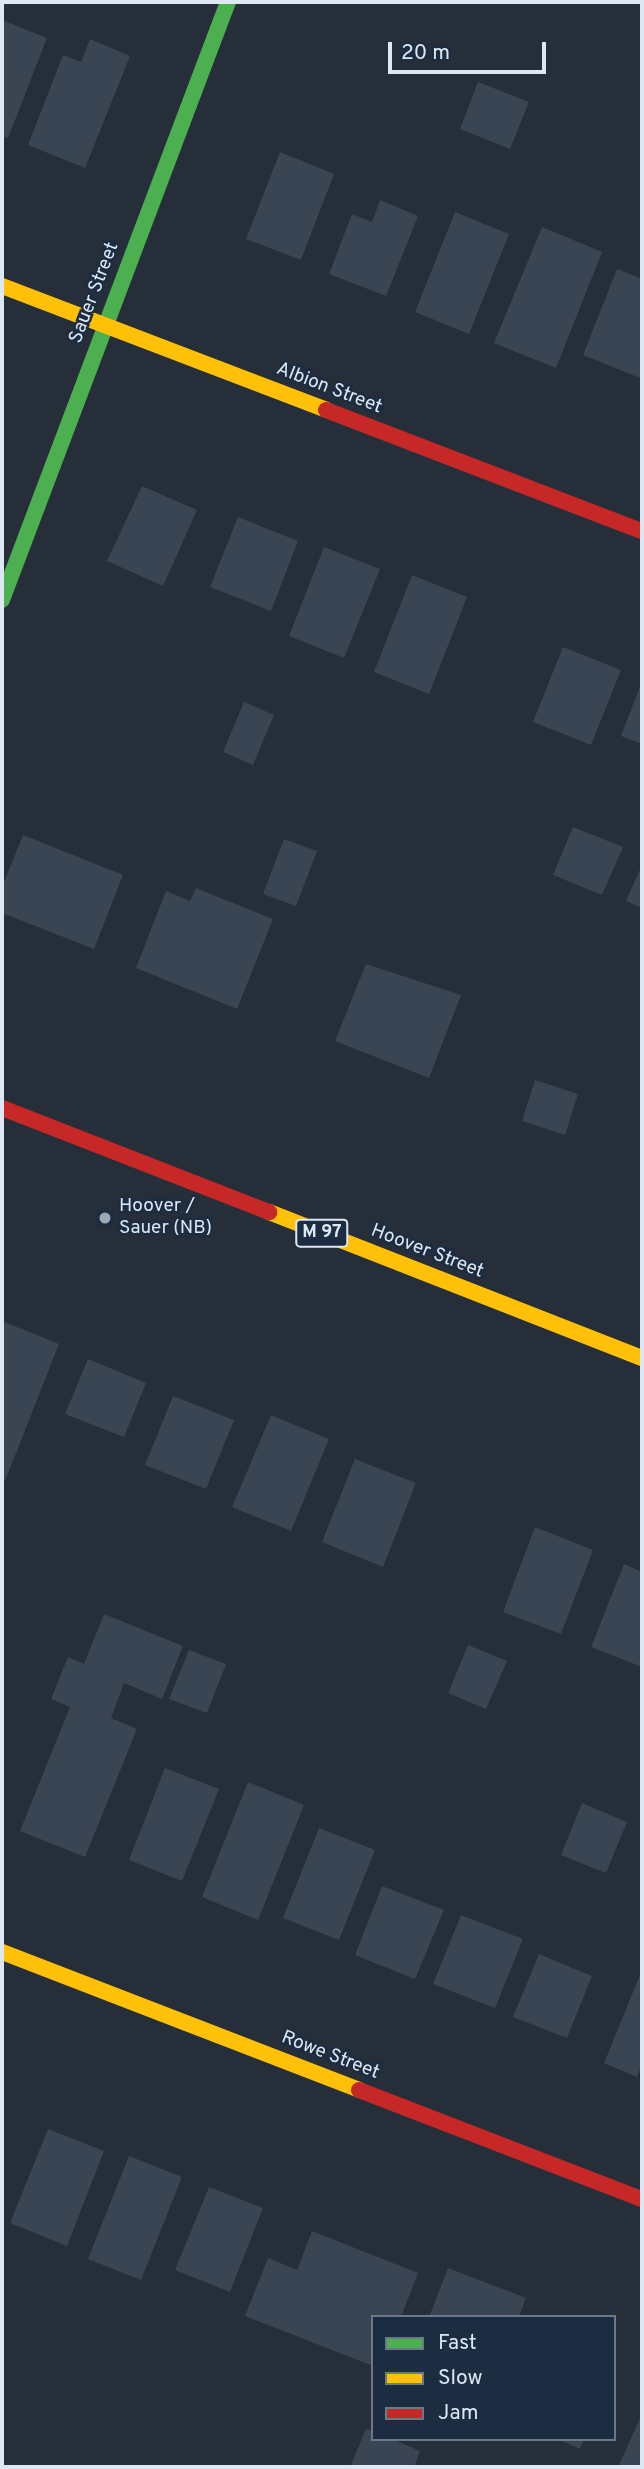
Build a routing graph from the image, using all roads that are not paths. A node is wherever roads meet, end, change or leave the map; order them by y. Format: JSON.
{"nodes":[{"id":1,"x":228,"y":2,"type":"edge"},
{"id":2,"x":2,"y":286,"type":"edge"},
{"id":3,"x":106,"y":327,"type":"junction"},
{"id":4,"x":642,"y":531,"type":"edge"},
{"id":5,"x":2,"y":600,"type":"edge"},
{"id":6,"x":2,"y":1108,"type":"edge"},
{"id":7,"x":642,"y":1358,"type":"edge"},
{"id":8,"x":2,"y":1952,"type":"edge"},
{"id":9,"x":642,"y":2199,"type":"edge"}],
"edges":[{"from":1,"to":3,"type":"street","name":"Sauer Street"},
{"from":2,"to":3,"type":"street","name":"Albion Street"},
{"from":3,"to":4,"type":"street","name":"Albion Street"},
{"from":3,"to":5,"type":"street","name":"Sauer Street"},
{"from":6,"to":7,"type":"street","name":"Hoover Street","number":"M 97"},
{"from":8,"to":9,"type":"street","name":"Rowe Street"}]}
